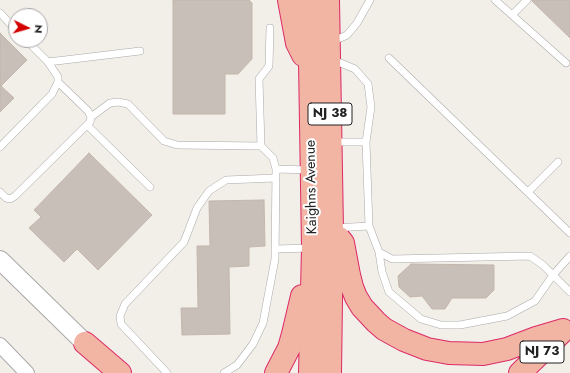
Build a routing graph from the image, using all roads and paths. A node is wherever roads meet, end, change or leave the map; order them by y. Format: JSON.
{"nodes":[{"id":1,"x":289,"y":0,"type":"edge"},
{"id":2,"x":309,"y":0,"type":"edge"},
{"id":3,"x":328,"y":0,"type":"edge"},
{"id":4,"x":370,"y":0,"type":"edge"},
{"id":5,"x":495,"y":0,"type":"edge"},
{"id":6,"x":527,"y":0,"type":"edge"},
{"id":7,"x":0,"y":13,"type":"edge"},
{"id":8,"x":512,"y":15,"type":"junction"},
{"id":9,"x":8,"y":22,"type":"edge"},
{"id":10,"x":270,"y":28,"type":"dead end"},
{"id":11,"x":34,"y":48,"type":"edge"},
{"id":12,"x":329,"y":50,"type":"junction"},
{"id":13,"x":140,"y":51,"type":"dead end"},
{"id":14,"x":389,"y":58,"type":"dead end"},
{"id":15,"x":48,"y":62,"type":"junction"},
{"id":16,"x":566,"y":63,"type":"dead end"},
{"id":17,"x":310,"y":69,"type":"junction"},
{"id":18,"x":58,"y":82,"type":"junction"},
{"id":19,"x":91,"y":117,"type":"junction"},
{"id":20,"x":87,"y":125,"type":"junction"},
{"id":21,"x":330,"y":142,"type":"junction"},
{"id":22,"x":366,"y":142,"type":"junction"},
{"id":23,"x":261,"y":146,"type":"junction"},
{"id":24,"x":0,"y":147,"type":"edge"},
{"id":25,"x":558,"y":162,"type":"dead end"},
{"id":26,"x":276,"y":169,"type":"junction"},
{"id":27,"x":312,"y":170,"type":"junction"},
{"id":28,"x":275,"y":178,"type":"junction"},
{"id":29,"x":150,"y":187,"type":"dead end"},
{"id":30,"x":0,"y":192,"type":"edge"},
{"id":31,"x":528,"y":192,"type":"junction"},
{"id":32,"x":369,"y":226,"type":"junction"},
{"id":33,"x":332,"y":228,"type":"junction"},
{"id":34,"x":570,"y":233,"type":"edge"},
{"id":35,"x":313,"y":248,"type":"junction"},
{"id":36,"x":275,"y":249,"type":"junction"},
{"id":37,"x":379,"y":252,"type":"junction"},
{"id":38,"x":570,"y":256,"type":"edge"},
{"id":39,"x":0,"y":260,"type":"edge"},
{"id":40,"x":553,"y":276,"type":"junction"},
{"id":41,"x":570,"y":292,"type":"edge"},
{"id":42,"x":566,"y":327,"type":"edge"},
{"id":43,"x":85,"y":344,"type":"junction"},
{"id":44,"x":0,"y":345,"type":"edge"},
{"id":45,"x":27,"y":373,"type":"edge"},
{"id":46,"x":109,"y":373,"type":"edge"},
{"id":47,"x":120,"y":373,"type":"edge"},
{"id":48,"x":168,"y":373,"type":"edge"},
{"id":49,"x":224,"y":373,"type":"edge"},
{"id":50,"x":276,"y":373,"type":"edge"},
{"id":51,"x":310,"y":373,"type":"edge"},
{"id":52,"x":330,"y":373,"type":"edge"},
{"id":53,"x":520,"y":373,"type":"edge"}],
"edges":[{"from":1,"to":17,"type":"highway"},
{"from":2,"to":17,"type":"highway","name":"Kaighns Avenue","number":"NJ 38"},
{"from":3,"to":12,"type":"highway","name":"Kaighns Avenue","number":"NJ 38"},
{"from":4,"to":12,"type":"lane"},
{"from":5,"to":8,"type":"lane"},
{"from":6,"to":8,"type":"lane"},
{"from":7,"to":9,"type":"lane"},
{"from":8,"to":16,"type":"lane"},
{"from":10,"to":23,"type":"lane"},
{"from":11,"to":15,"type":"lane"},
{"from":12,"to":21,"type":"highway","name":"Kaighns Avenue","number":"NJ 38"},
{"from":12,"to":22,"type":"lane"},
{"from":13,"to":15,"type":"lane"},
{"from":14,"to":31,"type":"lane"},
{"from":15,"to":18,"type":"lane"},
{"from":17,"to":27,"type":"highway","name":"Kaighns Avenue","number":"NJ 38"},
{"from":18,"to":19,"type":"lane"},
{"from":18,"to":24,"type":"lane"},
{"from":19,"to":20,"type":"lane"},
{"from":19,"to":23,"type":"lane"},
{"from":20,"to":29,"type":"lane"},
{"from":20,"to":30,"type":"lane"},
{"from":21,"to":22,"type":"lane"},
{"from":21,"to":33,"type":"highway","name":"Kaighns Avenue","number":"NJ 38"},
{"from":22,"to":32,"type":"lane"},
{"from":23,"to":26,"type":"lane"},
{"from":25,"to":31,"type":"lane"},
{"from":26,"to":27,"type":"lane"},
{"from":26,"to":28,"type":"lane"},
{"from":27,"to":35,"type":"highway","name":"Kaighns Avenue","number":"NJ 38"},
{"from":28,"to":36,"type":"lane"},
{"from":28,"to":48,"type":"lane"},
{"from":31,"to":34,"type":"lane"},
{"from":32,"to":33,"type":"lane"},
{"from":32,"to":37,"type":"lane"},
{"from":33,"to":42,"type":"highway"},
{"from":33,"to":52,"type":"highway","name":"Kaighns Avenue","number":"NJ 38"},
{"from":35,"to":36,"type":"lane"},
{"from":35,"to":50,"type":"highway"},
{"from":35,"to":51,"type":"highway","name":"Kaighns Avenue","number":"NJ 38"},
{"from":36,"to":49,"type":"lane"},
{"from":37,"to":40,"type":"lane"},
{"from":37,"to":40,"type":"lane"},
{"from":38,"to":40,"type":"lane"},
{"from":39,"to":43,"type":"street"},
{"from":40,"to":41,"type":"lane"},
{"from":42,"to":53,"type":"highway","number":"NJ 73"},
{"from":43,"to":46,"type":"highway"},
{"from":43,"to":47,"type":"highway"},
{"from":44,"to":45,"type":"street"}]}
